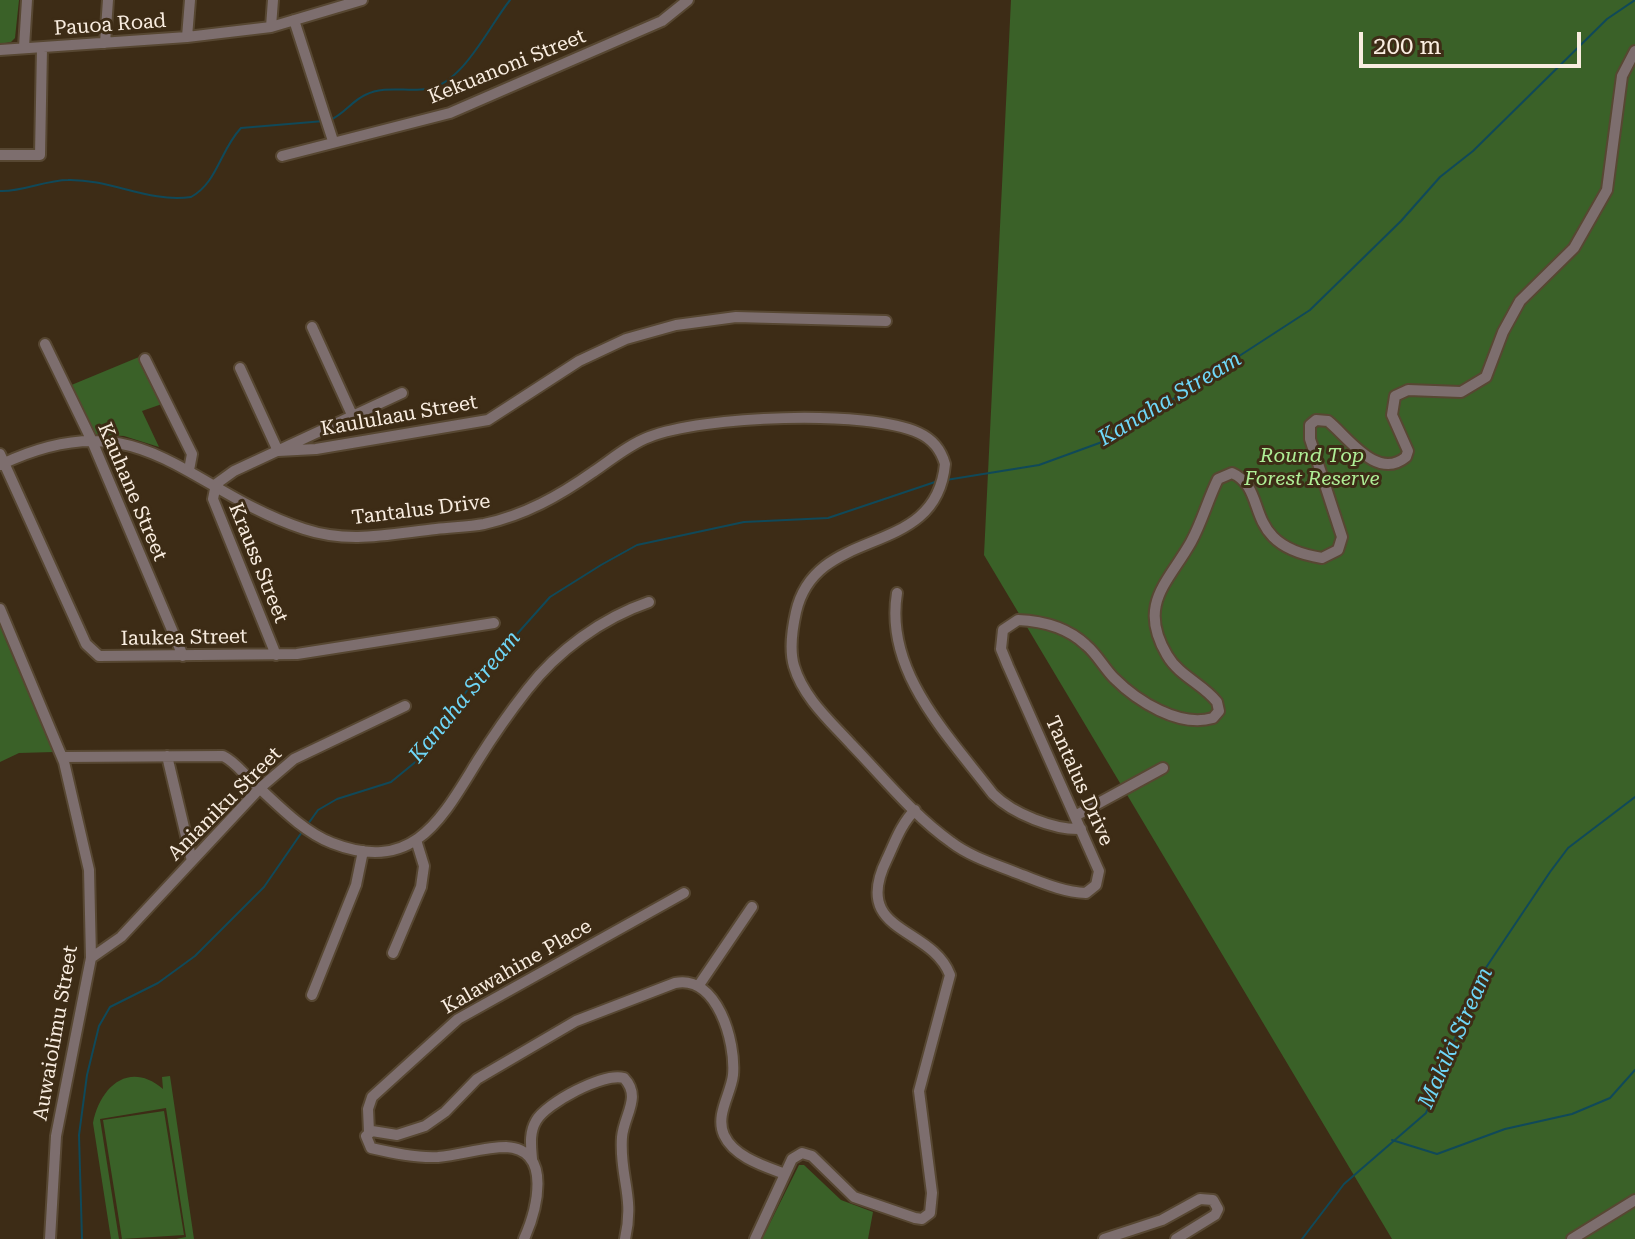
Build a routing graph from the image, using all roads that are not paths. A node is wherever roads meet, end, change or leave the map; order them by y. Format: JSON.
{"nodes":[{"id":1,"x":27,"y":0,"type":"edge"},
{"id":2,"x":108,"y":0,"type":"edge"},
{"id":3,"x":190,"y":0,"type":"edge"},
{"id":4,"x":273,"y":0,"type":"edge"},
{"id":5,"x":362,"y":0,"type":"edge"},
{"id":6,"x":688,"y":0,"type":"edge"},
{"id":7,"x":320,"y":6,"type":"edge"},
{"id":8,"x":294,"y":20,"type":"junction"},
{"id":9,"x":271,"y":27,"type":"junction"},
{"id":10,"x":187,"y":37,"type":"junction"},
{"id":11,"x":105,"y":43,"type":"junction"},
{"id":12,"x":24,"y":47,"type":"junction"},
{"id":13,"x":42,"y":48,"type":"junction"},
{"id":14,"x":0,"y":50,"type":"edge"},
{"id":15,"x":1635,"y":51,"type":"edge"},
{"id":16,"x":333,"y":141,"type":"junction"},
{"id":17,"x":0,"y":155,"type":"edge"},
{"id":18,"x":282,"y":156,"type":"dead end"},
{"id":19,"x":886,"y":321,"type":"dead end"},
{"id":20,"x":312,"y":327,"type":"dead end"},
{"id":21,"x":45,"y":344,"type":"dead end"},
{"id":22,"x":145,"y":359,"type":"dead end"},
{"id":23,"x":240,"y":368,"type":"dead end"},
{"id":24,"x":402,"y":393,"type":"dead end"},
{"id":25,"x":353,"y":417,"type":"junction"},
{"id":26,"x":92,"y":441,"type":"junction"},
{"id":27,"x":278,"y":451,"type":"junction"},
{"id":28,"x":1,"y":460,"type":"edge"},
{"id":29,"x":189,"y":470,"type":"junction"},
{"id":30,"x":216,"y":484,"type":"junction"},
{"id":31,"x":897,"y":593,"type":"dead end"},
{"id":32,"x":649,"y":602,"type":"dead end"},
{"id":33,"x":0,"y":609,"type":"edge"},
{"id":34,"x":494,"y":623,"type":"dead end"},
{"id":35,"x":276,"y":655,"type":"junction"},
{"id":36,"x":183,"y":656,"type":"junction"},
{"id":37,"x":405,"y":706,"type":"dead end"},
{"id":38,"x":167,"y":756,"type":"junction"},
{"id":39,"x":62,"y":757,"type":"junction"},
{"id":40,"x":1163,"y":768,"type":"dead end"},
{"id":41,"x":260,"y":788,"type":"junction"},
{"id":42,"x":915,"y":810,"type":"junction"},
{"id":43,"x":1074,"y":812,"type":"junction"},
{"id":44,"x":1054,"y":823,"type":"junction"},
{"id":45,"x":1081,"y":829,"type":"junction"},
{"id":46,"x":416,"y":840,"type":"junction"},
{"id":47,"x":363,"y":851,"type":"junction"},
{"id":48,"x":192,"y":861,"type":"junction"},
{"id":49,"x":684,"y":893,"type":"dead end"},
{"id":50,"x":752,"y":907,"type":"dead end"},
{"id":51,"x":393,"y":953,"type":"dead end"},
{"id":52,"x":91,"y":958,"type":"junction"},
{"id":53,"x":699,"y":985,"type":"junction"},
{"id":54,"x":312,"y":995,"type":"dead end"},
{"id":55,"x":369,"y":1132,"type":"junction"},
{"id":56,"x":532,"y":1159,"type":"junction"},
{"id":57,"x":785,"y":1174,"type":"junction"},
{"id":58,"x":1635,"y":1200,"type":"edge"},
{"id":59,"x":50,"y":1239,"type":"edge"},
{"id":60,"x":524,"y":1239,"type":"edge"},
{"id":61,"x":625,"y":1239,"type":"edge"},
{"id":62,"x":755,"y":1239,"type":"edge"},
{"id":63,"x":1104,"y":1239,"type":"edge"},
{"id":64,"x":1176,"y":1239,"type":"edge"},
{"id":65,"x":1572,"y":1239,"type":"edge"}],
"edges":[{"from":1,"to":12,"type":"street"},
{"from":2,"to":11,"type":"street"},
{"from":3,"to":10,"type":"street"},
{"from":4,"to":9,"type":"street"},
{"from":5,"to":7,"type":"street","name":"Pauoa Road"},
{"from":6,"to":16,"type":"street","name":"Kekuanoni Street"},
{"from":7,"to":8,"type":"street","name":"Pauoa Road"},
{"from":8,"to":9,"type":"street","name":"Pauoa Road"},
{"from":8,"to":16,"type":"street"},
{"from":9,"to":10,"type":"street","name":"Pauoa Road"},
{"from":10,"to":11,"type":"street","name":"Pauoa Road"},
{"from":11,"to":13,"type":"street","name":"Pauoa Road"},
{"from":12,"to":13,"type":"street","name":"Pauoa Road"},
{"from":12,"to":14,"type":"street","name":"Pauoa Road"},
{"from":13,"to":17,"type":"street"},
{"from":15,"to":43,"type":"street","name":"Tantalus Drive"},
{"from":16,"to":18,"type":"street","name":"Kekuanoni Street"},
{"from":19,"to":27,"type":"street","name":"Kaululaau Street"},
{"from":20,"to":25,"type":"street"},
{"from":21,"to":26,"type":"street","name":"Kauhane Street"},
{"from":22,"to":29,"type":"street"},
{"from":23,"to":27,"type":"street"},
{"from":24,"to":25,"type":"street"},
{"from":25,"to":27,"type":"street"},
{"from":26,"to":28,"type":"street","name":"Tantalus Drive"},
{"from":26,"to":29,"type":"street","name":"Tantalus Drive"},
{"from":26,"to":36,"type":"street","name":"Kauhane Street"},
{"from":27,"to":30,"type":"street"},
{"from":28,"to":36,"type":"street","name":"Iaukea Street"},
{"from":29,"to":30,"type":"street","name":"Tantalus Drive"},
{"from":30,"to":35,"type":"street","name":"Krauss Street"},
{"from":30,"to":42,"type":"street","name":"Tantalus Drive"},
{"from":31,"to":44,"type":"street"},
{"from":32,"to":46,"type":"street"},
{"from":33,"to":39,"type":"street","name":"Auwaiolimu Street"},
{"from":34,"to":35,"type":"street","name":"Iaukea Street"},
{"from":35,"to":36,"type":"street","name":"Iaukea Street"},
{"from":37,"to":41,"type":"street","name":"Anianiku Street"},
{"from":38,"to":39,"type":"street"},
{"from":38,"to":41,"type":"street"},
{"from":38,"to":48,"type":"street"},
{"from":39,"to":52,"type":"street","name":"Auwaiolimu Street"},
{"from":40,"to":43,"type":"street"},
{"from":41,"to":47,"type":"street"},
{"from":41,"to":48,"type":"street","name":"Anianiku Street"},
{"from":42,"to":45,"type":"street","name":"Tantalus Drive"},
{"from":42,"to":57,"type":"street"},
{"from":43,"to":44,"type":"street"},
{"from":43,"to":45,"type":"street","name":"Tantalus Drive"},
{"from":44,"to":45,"type":"street"},
{"from":46,"to":47,"type":"street"},
{"from":46,"to":51,"type":"street"},
{"from":47,"to":54,"type":"street"},
{"from":48,"to":52,"type":"street","name":"Anianiku Street"},
{"from":49,"to":55,"type":"street","name":"Kalawahine Place"},
{"from":50,"to":53,"type":"street"},
{"from":52,"to":59,"type":"street","name":"Auwaiolimu Street"},
{"from":53,"to":55,"type":"street"},
{"from":53,"to":57,"type":"street"},
{"from":55,"to":56,"type":"street"},
{"from":56,"to":60,"type":"street"},
{"from":56,"to":61,"type":"street"},
{"from":57,"to":62,"type":"street"},
{"from":58,"to":65,"type":"street"},
{"from":63,"to":64,"type":"street"}]}
